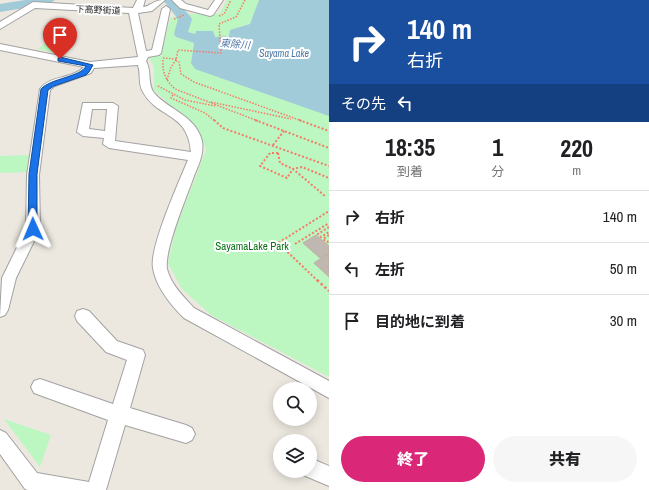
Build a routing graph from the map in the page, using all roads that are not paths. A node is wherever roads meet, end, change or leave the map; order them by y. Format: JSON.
{"nodes":[{"id":1,"x":141,"y":0,"type":"edge"},
{"id":2,"x":161,"y":0,"type":"edge"},
{"id":3,"x":219,"y":0,"type":"edge"},
{"id":4,"x":32,"y":2,"type":"edge"},
{"id":5,"x":181,"y":2,"type":"edge"},
{"id":6,"x":166,"y":9,"type":"dead end"},
{"id":7,"x":136,"y":10,"type":"junction"},
{"id":8,"x":0,"y":26,"type":"edge"},
{"id":9,"x":0,"y":46,"type":"edge"},
{"id":10,"x":141,"y":58,"type":"junction"},
{"id":11,"x":90,"y":65,"type":"junction"},
{"id":12,"x":110,"y":135,"type":"dead end"},
{"id":13,"x":196,"y":156,"type":"junction"},
{"id":14,"x":0,"y":310,"type":"edge"},
{"id":15,"x":83,"y":316,"type":"dead end"},
{"id":16,"x":40,"y":387,"type":"dead end"},
{"id":17,"x":329,"y":390,"type":"edge"},
{"id":18,"x":118,"y":414,"type":"junction"},
{"id":19,"x":186,"y":434,"type":"dead end"},
{"id":20,"x":0,"y":439,"type":"edge"},
{"id":21,"x":317,"y":471,"type":"edge"},
{"id":22,"x":329,"y":476,"type":"edge"},
{"id":23,"x":31,"y":486,"type":"edge"},
{"id":24,"x":84,"y":490,"type":"edge"},
{"id":25,"x":96,"y":490,"type":"edge"}],
"edges":[{"from":1,"to":7,"type":"street"},
{"from":2,"to":7,"type":"street"},
{"from":3,"to":5,"type":"street"},
{"from":4,"to":7,"type":"street","name":"下高野街道"},
{"from":4,"to":8,"type":"street"},
{"from":6,"to":10,"type":"street"},
{"from":7,"to":10,"type":"street","name":"下高野街道"},
{"from":9,"to":11,"type":"street"},
{"from":10,"to":11,"type":"street"},
{"from":10,"to":13,"type":"street","name":"下高野街道"},
{"from":11,"to":14,"type":"street"},
{"from":12,"to":13,"type":"street"},
{"from":13,"to":17,"type":"street"},
{"from":15,"to":18,"type":"street"},
{"from":16,"to":18,"type":"street"},
{"from":18,"to":19,"type":"street"},
{"from":18,"to":25,"type":"street"},
{"from":20,"to":23,"type":"street"},
{"from":21,"to":22,"type":"street"},
{"from":23,"to":24,"type":"street"}]}
